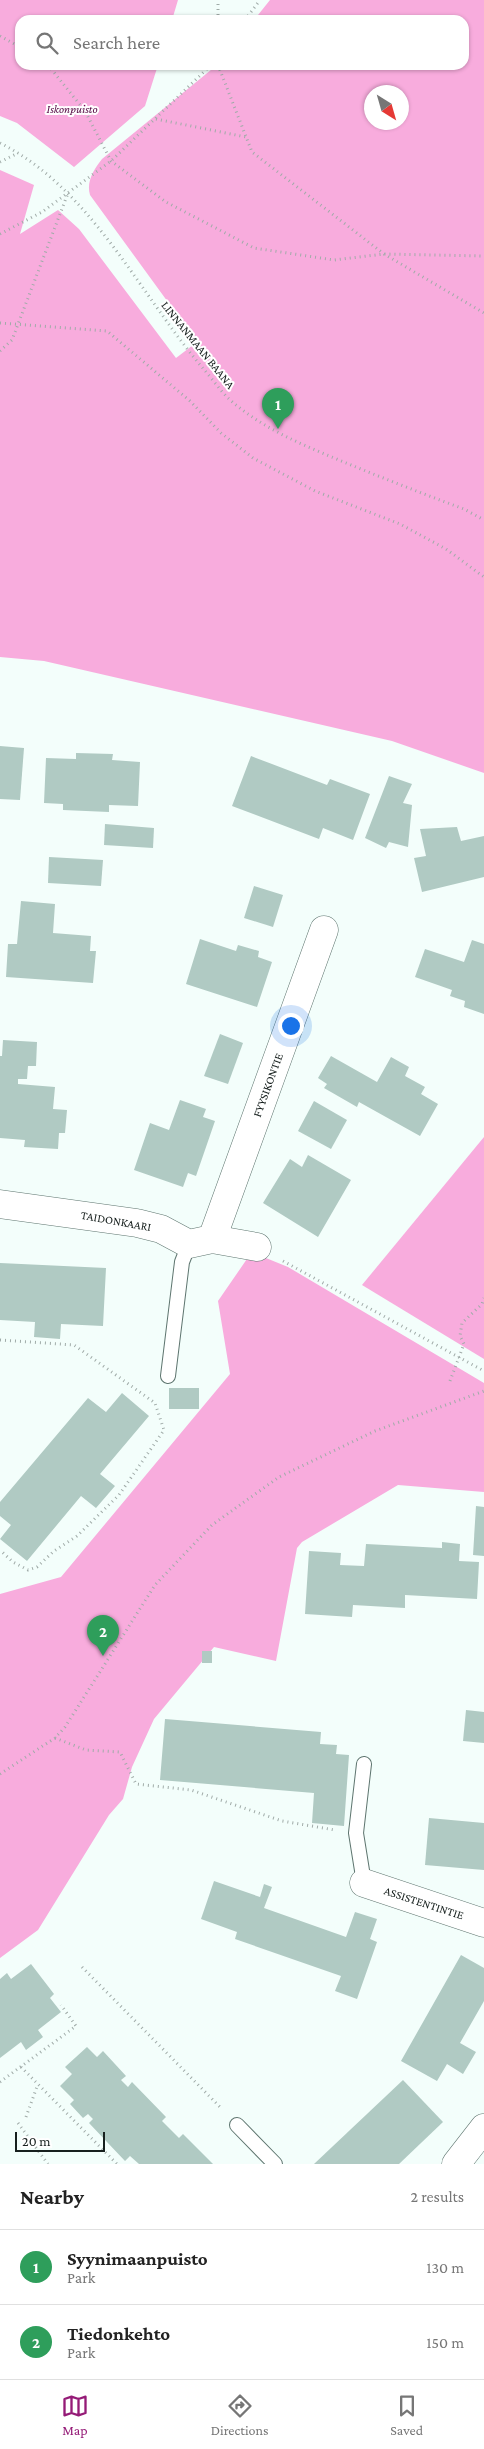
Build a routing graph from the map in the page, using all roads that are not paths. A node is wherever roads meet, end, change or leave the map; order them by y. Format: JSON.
{"nodes":[{"id":1,"x":324,"y":930,"type":"dead end"},
{"id":2,"x":0,"y":1204,"type":"edge"},
{"id":3,"x":200,"y":1241,"type":"junction"},
{"id":4,"x":257,"y":1247,"type":"road end"},
{"id":5,"x":168,"y":1376,"type":"dead end"},
{"id":6,"x":364,"y":1764,"type":"dead end"},
{"id":7,"x":364,"y":1883,"type":"joint"},
{"id":8,"x":484,"y":1923,"type":"edge"},
{"id":9,"x":237,"y":2125,"type":"road end"},
{"id":10,"x":484,"y":2128,"type":"edge"},
{"id":11,"x":275,"y":2164,"type":"edge"},
{"id":12,"x":456,"y":2164,"type":"edge"}],
"edges":[{"from":1,"to":3,"type":"street","name":"FYYSIKONTIE"},
{"from":2,"to":3,"type":"street","name":"TAIDONKAARI"},
{"from":3,"to":4,"type":"street","name":"TAIDONKAARI"},
{"from":3,"to":5,"type":"lane"},
{"from":6,"to":7,"type":"lane"},
{"from":7,"to":8,"type":"street","name":"ASSISTENTINTIE"},
{"from":9,"to":11,"type":"lane"},
{"from":10,"to":12,"type":"street"}]}
